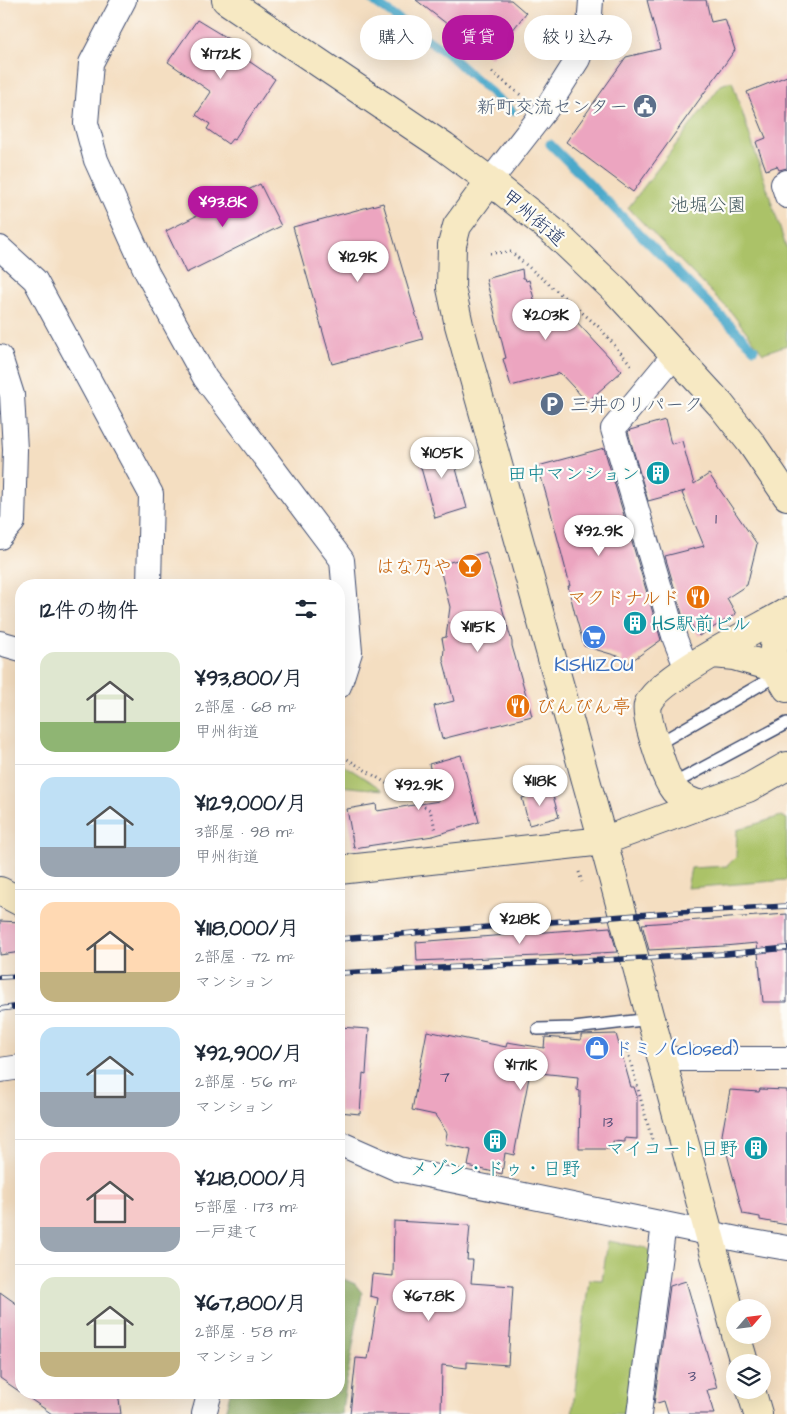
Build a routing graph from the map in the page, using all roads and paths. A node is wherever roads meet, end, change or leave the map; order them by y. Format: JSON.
{"nodes":[{"id":1,"x":124,"y":0,"type":"edge"},
{"id":2,"x":226,"y":0,"type":"edge"},
{"id":3,"x":591,"y":0,"type":"edge"},
{"id":4,"x":492,"y":72,"type":"dead end"},
{"id":5,"x":526,"y":100,"type":"dead end"},
{"id":6,"x":490,"y":181,"type":"junction"},
{"id":7,"x":787,"y":182,"type":"edge"},
{"id":8,"x":787,"y":196,"type":"edge"},
{"id":9,"x":0,"y":248,"type":"edge"},
{"id":10,"x":490,"y":253,"type":"dead end"},
{"id":11,"x":675,"y":354,"type":"junction"},
{"id":12,"x":0,"y":357,"type":"edge"},
{"id":13,"x":649,"y":386,"type":"junction"},
{"id":14,"x":787,"y":496,"type":"edge"},
{"id":15,"x":0,"y":536,"type":"edge"},
{"id":16,"x":150,"y":579,"type":"edge"},
{"id":17,"x":344,"y":579,"type":"edge"},
{"id":18,"x":345,"y":594,"type":"edge"},
{"id":19,"x":785,"y":613,"type":"edge"},
{"id":20,"x":0,"y":643,"type":"edge"},
{"id":21,"x":15,"y":647,"type":"edge"},
{"id":22,"x":714,"y":654,"type":"junction"},
{"id":23,"x":345,"y":667,"type":"edge"},
{"id":24,"x":687,"y":669,"type":"junction"},
{"id":25,"x":781,"y":676,"type":"edge"},
{"id":26,"x":787,"y":723,"type":"edge"},
{"id":27,"x":656,"y":745,"type":"junction"},
{"id":28,"x":345,"y":758,"type":"edge"},
{"id":29,"x":787,"y":766,"type":"edge"},
{"id":30,"x":669,"y":782,"type":"junction"},
{"id":31,"x":702,"y":806,"type":"junction"},
{"id":32,"x":647,"y":825,"type":"junction"},
{"id":33,"x":602,"y":841,"type":"junction"},
{"id":34,"x":442,"y":858,"type":"junction"},
{"id":35,"x":345,"y":869,"type":"edge"},
{"id":36,"x":0,"y":891,"type":"edge"},
{"id":37,"x":15,"y":899,"type":"edge"},
{"id":38,"x":651,"y":1019,"type":"junction"},
{"id":39,"x":620,"y":1023,"type":"junction"},
{"id":40,"x":538,"y":1029,"type":"dead end"},
{"id":41,"x":662,"y":1059,"type":"junction"},
{"id":42,"x":787,"y":1059,"type":"edge"},
{"id":43,"x":15,"y":1068,"type":"edge"},
{"id":44,"x":0,"y":1070,"type":"edge"},
{"id":45,"x":345,"y":1146,"type":"edge"},
{"id":46,"x":656,"y":1152,"type":"dead end"},
{"id":47,"x":664,"y":1224,"type":"junction"},
{"id":48,"x":709,"y":1233,"type":"junction"},
{"id":49,"x":787,"y":1248,"type":"edge"},
{"id":50,"x":727,"y":1299,"type":"edge"},
{"id":51,"x":208,"y":1399,"type":"edge"},
{"id":52,"x":754,"y":1399,"type":"edge"},
{"id":53,"x":204,"y":1414,"type":"edge"},
{"id":54,"x":639,"y":1414,"type":"edge"},
{"id":55,"x":758,"y":1414,"type":"edge"}],
"edges":[{"from":1,"to":17,"type":"street"},
{"from":2,"to":6,"type":"street","name":"甲州街道"},
{"from":3,"to":6,"type":"street"},
{"from":4,"to":5,"type":"path"},
{"from":6,"to":11,"type":"street","name":"甲州街道"},
{"from":6,"to":33,"type":"street"},
{"from":7,"to":8,"type":"street"},
{"from":9,"to":16,"type":"street"},
{"from":10,"to":13,"type":"path"},
{"from":11,"to":13,"type":"street"},
{"from":11,"to":14,"type":"street","name":"甲州街道"},
{"from":12,"to":15,"type":"street"},
{"from":13,"to":24,"type":"street"},
{"from":18,"to":23,"type":"street"},
{"from":19,"to":22,"type":"street"},
{"from":19,"to":25,"type":"street"},
{"from":20,"to":21,"type":"street"},
{"from":22,"to":24,"type":"street"},
{"from":22,"to":25,"type":"street"},
{"from":24,"to":27,"type":"street"},
{"from":25,"to":27,"type":"lane"},
{"from":26,"to":30,"type":"lane"},
{"from":27,"to":30,"type":"street"},
{"from":28,"to":34,"type":"path"},
{"from":29,"to":31,"type":"street"},
{"from":30,"to":31,"type":"street"},
{"from":30,"to":32,"type":"street"},
{"from":31,"to":32,"type":"street"},
{"from":32,"to":33,"type":"street"},
{"from":33,"to":34,"type":"street"},
{"from":33,"to":38,"type":"street"},
{"from":34,"to":35,"type":"street"},
{"from":36,"to":37,"type":"street"},
{"from":38,"to":39,"type":"lane"},
{"from":38,"to":41,"type":"street"},
{"from":39,"to":40,"type":"lane"},
{"from":39,"to":46,"type":"path"},
{"from":41,"to":42,"type":"street"},
{"from":41,"to":48,"type":"street"},
{"from":43,"to":44,"type":"street"},
{"from":45,"to":47,"type":"street"},
{"from":47,"to":48,"type":"street"},
{"from":47,"to":54,"type":"street"},
{"from":48,"to":49,"type":"street"},
{"from":48,"to":50,"type":"street"},
{"from":51,"to":53,"type":"street"},
{"from":52,"to":55,"type":"street"}]}
